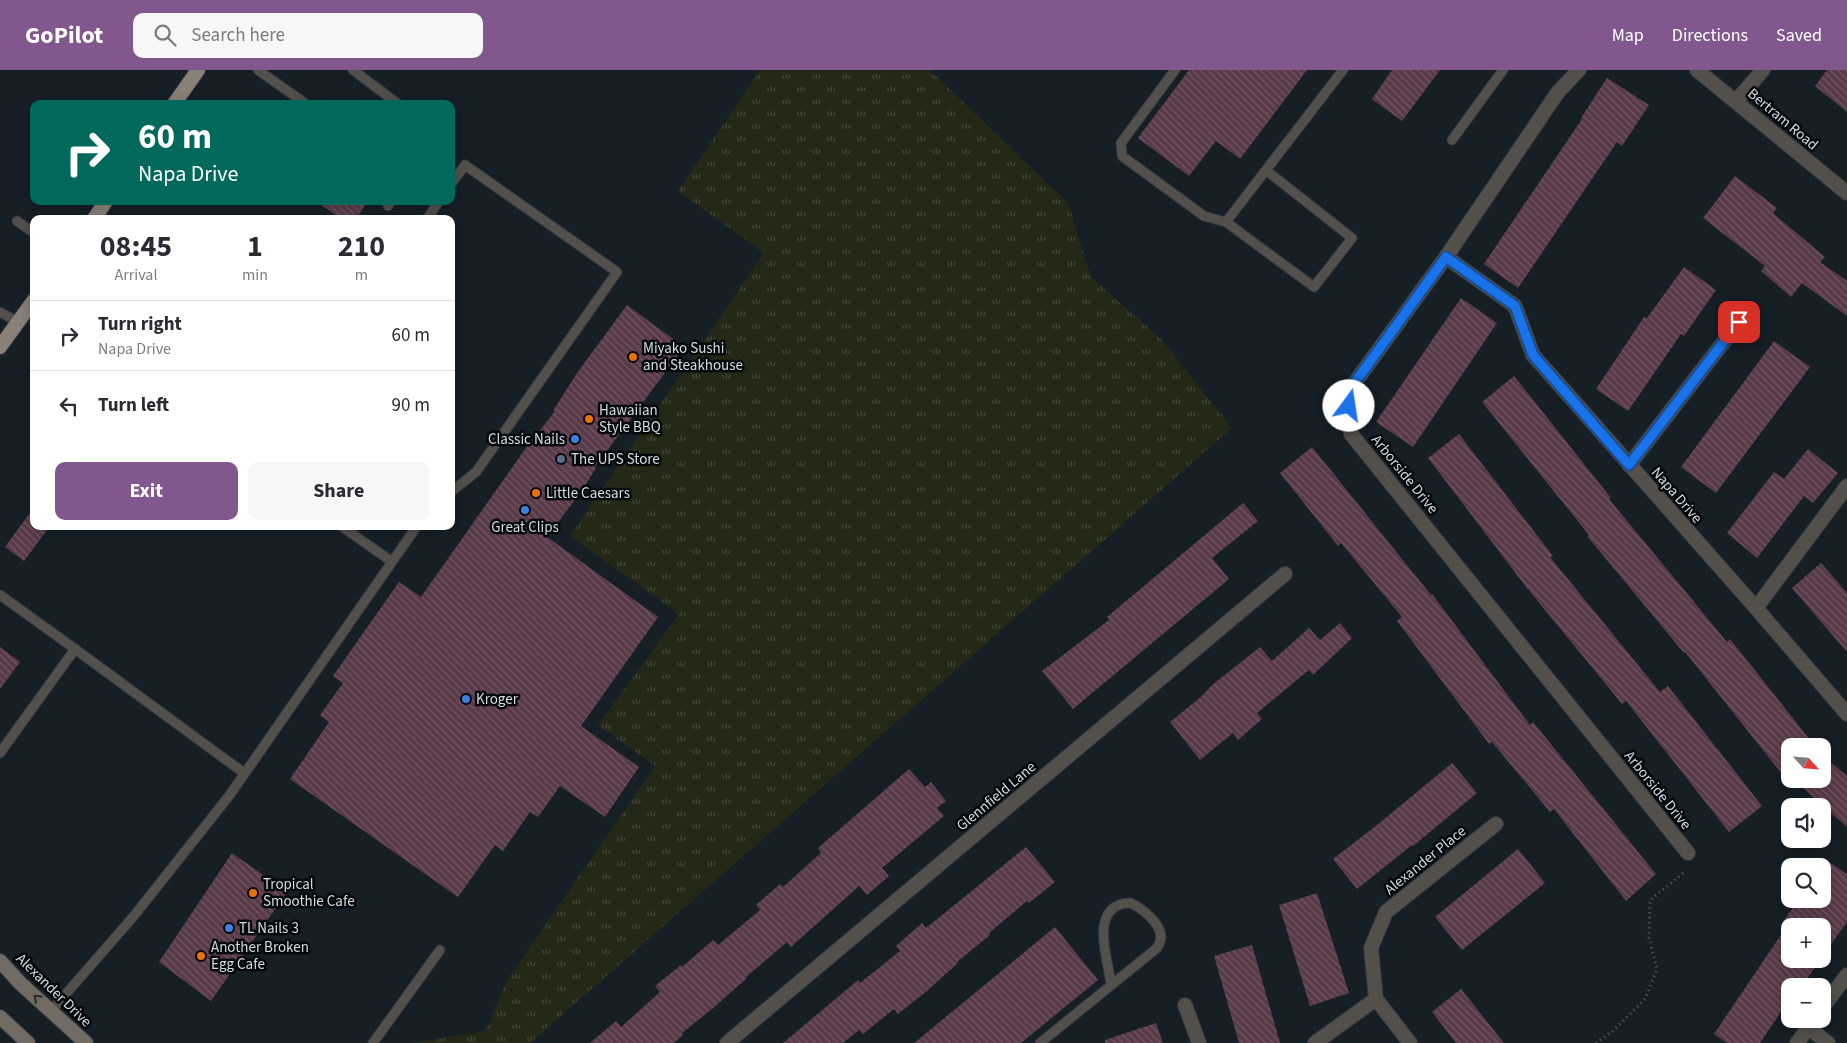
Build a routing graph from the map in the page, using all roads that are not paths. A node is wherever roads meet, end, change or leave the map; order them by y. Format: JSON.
{"nodes":[{"id":1,"x":198,"y":70,"type":"edge"},
{"id":2,"x":258,"y":70,"type":"edge"},
{"id":3,"x":353,"y":70,"type":"edge"},
{"id":4,"x":1175,"y":70,"type":"edge"},
{"id":5,"x":1343,"y":70,"type":"edge"},
{"id":6,"x":1503,"y":70,"type":"edge"},
{"id":7,"x":1579,"y":70,"type":"edge"},
{"id":8,"x":1697,"y":70,"type":"edge"},
{"id":9,"x":1764,"y":70,"type":"edge"},
{"id":10,"x":177,"y":100,"type":"edge"},
{"id":11,"x":300,"y":100,"type":"edge"},
{"id":12,"x":393,"y":100,"type":"edge"},
{"id":13,"x":1736,"y":101,"type":"junction"},
{"id":14,"x":1452,"y":140,"type":"dead end"},
{"id":15,"x":1267,"y":171,"type":"junction"},
{"id":16,"x":455,"y":179,"type":"edge"},
{"id":17,"x":1847,"y":194,"type":"edge"},
{"id":18,"x":17,"y":221,"type":"dead end"},
{"id":19,"x":1226,"y":222,"type":"junction"},
{"id":20,"x":30,"y":230,"type":"edge"},
{"id":21,"x":1446,"y":257,"type":"junction"},
{"id":22,"x":30,"y":307,"type":"edge"},
{"id":23,"x":0,"y":312,"type":"edge"},
{"id":24,"x":18,"y":322,"type":"junction"},
{"id":25,"x":1739,"y":322,"type":"dead end"},
{"id":26,"x":0,"y":347,"type":"edge"},
{"id":27,"x":1629,"y":465,"type":"junction"},
{"id":28,"x":1847,"y":486,"type":"edge"},
{"id":29,"x":455,"y":489,"type":"edge"},
{"id":30,"x":347,"y":530,"type":"edge"},
{"id":31,"x":414,"y":530,"type":"edge"},
{"id":32,"x":391,"y":561,"type":"junction"},
{"id":33,"x":1285,"y":574,"type":"dead end"},
{"id":34,"x":0,"y":596,"type":"edge"},
{"id":35,"x":1756,"y":608,"type":"junction"},
{"id":36,"x":74,"y":649,"type":"junction"},
{"id":37,"x":1847,"y":714,"type":"edge"},
{"id":38,"x":0,"y":753,"type":"edge"},
{"id":39,"x":244,"y":773,"type":"junction"},
{"id":40,"x":1496,"y":824,"type":"dead end"},
{"id":41,"x":1688,"y":853,"type":"road end"},
{"id":42,"x":440,"y":950,"type":"dead end"},
{"id":43,"x":0,"y":961,"type":"edge"},
{"id":44,"x":1847,"y":975,"type":"edge"},
{"id":45,"x":1111,"y":985,"type":"junction"},
{"id":46,"x":1831,"y":996,"type":"edge"},
{"id":47,"x":1376,"y":999,"type":"junction"},
{"id":48,"x":1185,"y":1005,"type":"dead end"},
{"id":49,"x":51,"y":1012,"type":"junction"},
{"id":50,"x":0,"y":1017,"type":"edge"},
{"id":51,"x":1808,"y":1028,"type":"edge"},
{"id":52,"x":1816,"y":1028,"type":"edge"},
{"id":53,"x":28,"y":1043,"type":"edge"},
{"id":54,"x":86,"y":1043,"type":"edge"},
{"id":55,"x":373,"y":1043,"type":"edge"},
{"id":56,"x":727,"y":1043,"type":"edge"},
{"id":57,"x":1040,"y":1043,"type":"edge"},
{"id":58,"x":1198,"y":1043,"type":"edge"},
{"id":59,"x":1315,"y":1043,"type":"edge"},
{"id":60,"x":1410,"y":1043,"type":"edge"},
{"id":61,"x":1797,"y":1043,"type":"edge"},
{"id":62,"x":1828,"y":1043,"type":"edge"}],
"edges":[{"from":1,"to":10,"type":"main road"},
{"from":2,"to":11,"type":"lane"},
{"from":3,"to":12,"type":"lane"},
{"from":4,"to":19,"type":"lane"},
{"from":5,"to":15,"type":"lane"},
{"from":6,"to":14,"type":"lane"},
{"from":7,"to":21,"type":"street","name":"Arborside Drive"},
{"from":8,"to":13,"type":"street","name":"Bertram Road"},
{"from":9,"to":13,"type":"street"},
{"from":13,"to":17,"type":"street","name":"Bertram Road"},
{"from":15,"to":19,"type":"lane"},
{"from":15,"to":19,"type":"lane"},
{"from":16,"to":29,"type":"lane"},
{"from":18,"to":20,"type":"lane"},
{"from":21,"to":27,"type":"street","name":"Napa Drive"},
{"from":21,"to":41,"type":"street","name":"Arborside Drive"},
{"from":22,"to":24,"type":"main road"},
{"from":23,"to":24,"type":"lane"},
{"from":24,"to":26,"type":"main road"},
{"from":25,"to":27,"type":"street"},
{"from":27,"to":35,"type":"street","name":"Napa Drive"},
{"from":28,"to":35,"type":"street"},
{"from":30,"to":32,"type":"lane"},
{"from":31,"to":32,"type":"lane"},
{"from":32,"to":39,"type":"lane"},
{"from":33,"to":56,"type":"street","name":"Glennfield Lane"},
{"from":34,"to":36,"type":"lane"},
{"from":35,"to":37,"type":"street","name":"Napa Drive"},
{"from":36,"to":38,"type":"lane"},
{"from":36,"to":39,"type":"lane"},
{"from":39,"to":49,"type":"lane"},
{"from":40,"to":47,"type":"street","name":"Alexander Place"},
{"from":42,"to":55,"type":"lane"},
{"from":49,"to":43,"type":"main road","name":"Alexander Drive","one_way":true},
{"from":44,"to":46,"type":"street"},
{"from":45,"to":45,"type":"lane"},
{"from":45,"to":57,"type":"lane"},
{"from":47,"to":59,"type":"street"},
{"from":47,"to":60,"type":"street"},
{"from":48,"to":58,"type":"street"},
{"from":49,"to":54,"type":"main road","name":"Alexander Drive"},
{"from":50,"to":53,"type":"main road"},
{"from":51,"to":61,"type":"street"},
{"from":52,"to":62,"type":"street"}]}
